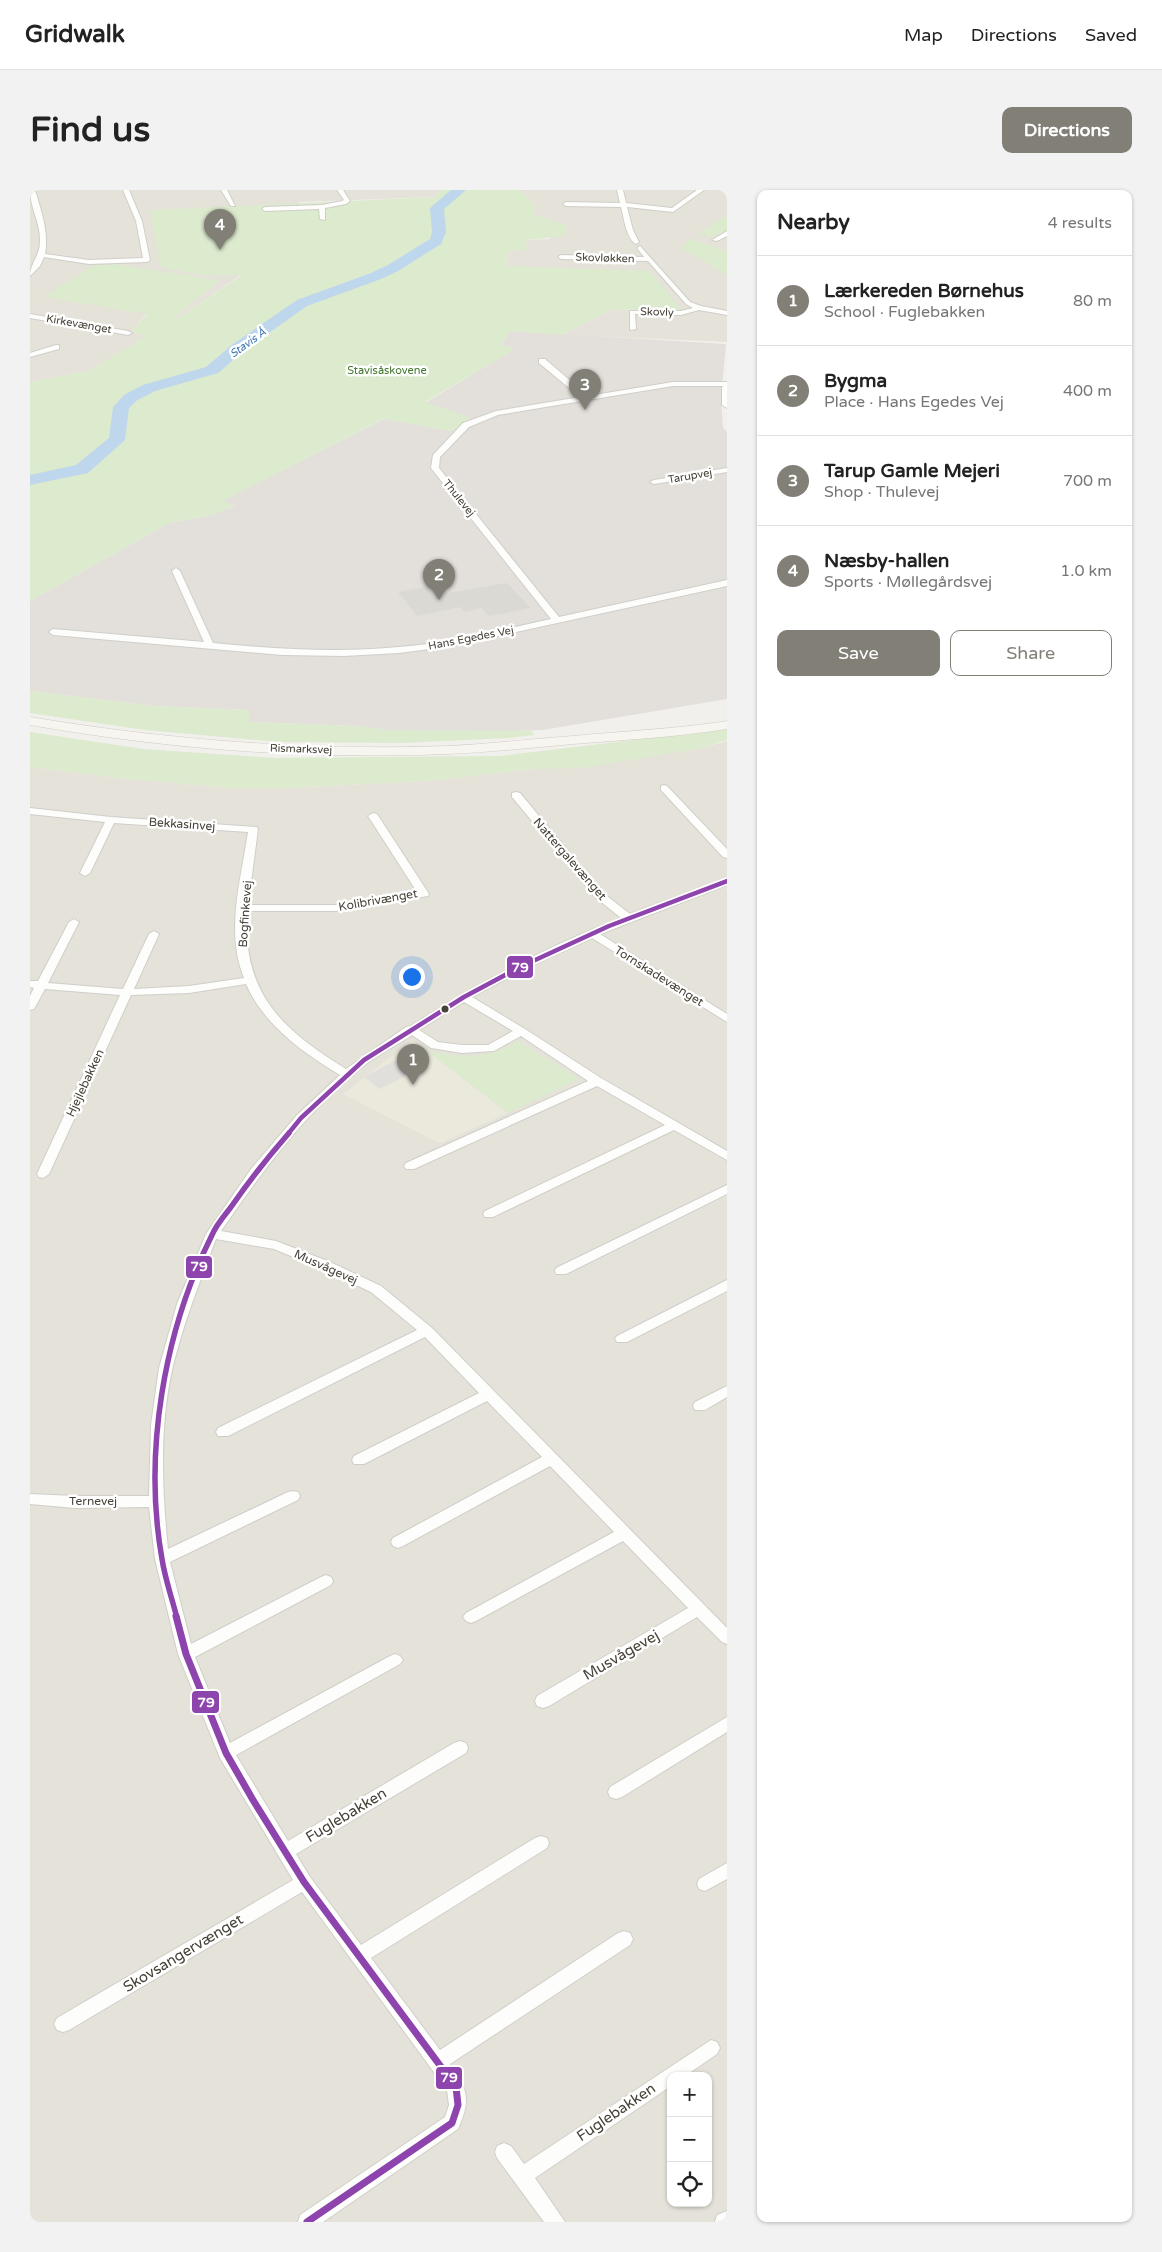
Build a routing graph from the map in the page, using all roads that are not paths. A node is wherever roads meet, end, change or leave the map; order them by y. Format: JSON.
{"nodes":[{"id":1,"x":32,"y":190,"type":"edge"},
{"id":2,"x":126,"y":190,"type":"edge"},
{"id":3,"x":224,"y":190,"type":"edge"},
{"id":4,"x":340,"y":190,"type":"edge"},
{"id":5,"x":620,"y":190,"type":"edge"},
{"id":6,"x":701,"y":190,"type":"edge"},
{"id":7,"x":233,"y":204,"type":"dead end"},
{"id":8,"x":566,"y":204,"type":"dead end"},
{"id":9,"x":623,"y":205,"type":"junction"},
{"id":10,"x":322,"y":207,"type":"junction"},
{"id":11,"x":265,"y":210,"type":"dead end"},
{"id":12,"x":323,"y":219,"type":"dead end"},
{"id":13,"x":727,"y":233,"type":"edge"},
{"id":14,"x":715,"y":240,"type":"dead end"},
{"id":15,"x":42,"y":255,"type":"junction"},
{"id":16,"x":561,"y":257,"type":"dead end"},
{"id":17,"x":649,"y":259,"type":"junction"},
{"id":18,"x":30,"y":274,"type":"edge"},
{"id":19,"x":699,"y":308,"type":"junction"},
{"id":20,"x":727,"y":313,"type":"edge"},
{"id":21,"x":30,"y":316,"type":"edge"},
{"id":22,"x":632,"y":329,"type":"dead end"},
{"id":23,"x":128,"y":333,"type":"dead end"},
{"id":24,"x":56,"y":346,"type":"dead end"},
{"id":25,"x":30,"y":355,"type":"edge"},
{"id":26,"x":542,"y":361,"type":"dead end"},
{"id":27,"x":727,"y":386,"type":"edge"},
{"id":28,"x":586,"y":398,"type":"junction"},
{"id":29,"x":727,"y":405,"type":"edge"},
{"id":30,"x":727,"y":470,"type":"edge"},
{"id":31,"x":654,"y":482,"type":"dead end"},
{"id":32,"x":176,"y":571,"type":"dead end"},
{"id":33,"x":727,"y":583,"type":"edge"},
{"id":34,"x":558,"y":620,"type":"junction"},
{"id":35,"x":53,"y":632,"type":"dead end"},
{"id":36,"x":210,"y":646,"type":"junction"},
{"id":37,"x":727,"y":715,"type":"edge"},
{"id":38,"x":30,"y":721,"type":"edge"},
{"id":39,"x":727,"y":725,"type":"edge"},
{"id":40,"x":572,"y":740,"type":"junction"},
{"id":41,"x":664,"y":788,"type":"dead end"},
{"id":42,"x":516,"y":796,"type":"dead end"},
{"id":43,"x":30,"y":812,"type":"edge"},
{"id":44,"x":373,"y":816,"type":"dead end"},
{"id":45,"x":111,"y":820,"type":"junction"},
{"id":46,"x":253,"y":829,"type":"joint"},
{"id":47,"x":727,"y":855,"type":"edge"},
{"id":48,"x":85,"y":873,"type":"dead end"},
{"id":49,"x":727,"y":881,"type":"edge"},
{"id":50,"x":243,"y":908,"type":"junction"},
{"id":51,"x":628,"y":918,"type":"junction"},
{"id":52,"x":74,"y":922,"type":"dead end"},
{"id":53,"x":591,"y":933,"type":"junction"},
{"id":54,"x":154,"y":934,"type":"dead end"},
{"id":55,"x":250,"y":980,"type":"junction"},
{"id":56,"x":36,"y":984,"type":"edge"},
{"id":57,"x":127,"y":992,"type":"junction"},
{"id":58,"x":464,"y":997,"type":"junction"},
{"id":59,"x":30,"y":1007,"type":"edge"},
{"id":60,"x":727,"y":1019,"type":"edge"},
{"id":61,"x":410,"y":1029,"type":"junction"},
{"id":62,"x":521,"y":1031,"type":"junction"},
{"id":63,"x":346,"y":1074,"type":"junction"},
{"id":64,"x":598,"y":1081,"type":"junction"},
{"id":65,"x":675,"y":1126,"type":"junction"},
{"id":66,"x":727,"y":1156,"type":"edge"},
{"id":67,"x":410,"y":1166,"type":"dead end"},
{"id":68,"x":43,"y":1174,"type":"dead end"},
{"id":69,"x":727,"y":1189,"type":"edge"},
{"id":70,"x":489,"y":1214,"type":"dead end"},
{"id":71,"x":212,"y":1234,"type":"junction"},
{"id":72,"x":561,"y":1271,"type":"dead end"},
{"id":73,"x":727,"y":1285,"type":"edge"},
{"id":74,"x":426,"y":1331,"type":"junction"},
{"id":75,"x":622,"y":1339,"type":"dead end"},
{"id":76,"x":727,"y":1391,"type":"edge"},
{"id":77,"x":488,"y":1394,"type":"junction"},
{"id":78,"x":700,"y":1406,"type":"dead end"},
{"id":79,"x":223,"y":1432,"type":"dead end"},
{"id":80,"x":552,"y":1458,"type":"junction"},
{"id":81,"x":359,"y":1460,"type":"dead end"},
{"id":82,"x":292,"y":1496,"type":"dead end"},
{"id":83,"x":30,"y":1499,"type":"edge"},
{"id":84,"x":156,"y":1501,"type":"junction"},
{"id":85,"x":625,"y":1533,"type":"junction"},
{"id":86,"x":398,"y":1542,"type":"dead end"},
{"id":87,"x":162,"y":1559,"type":"junction"},
{"id":88,"x":326,"y":1581,"type":"dead end"},
{"id":89,"x":699,"y":1609,"type":"junction"},
{"id":90,"x":471,"y":1617,"type":"dead end"},
{"id":91,"x":727,"y":1638,"type":"edge"},
{"id":92,"x":186,"y":1654,"type":"junction"},
{"id":93,"x":395,"y":1660,"type":"dead end"},
{"id":94,"x":543,"y":1701,"type":"dead end"},
{"id":95,"x":727,"y":1724,"type":"edge"},
{"id":96,"x":460,"y":1748,"type":"dead end"},
{"id":97,"x":226,"y":1753,"type":"junction"},
{"id":98,"x":616,"y":1792,"type":"dead end"},
{"id":99,"x":541,"y":1843,"type":"dead end"},
{"id":100,"x":284,"y":1852,"type":"junction"},
{"id":101,"x":727,"y":1870,"type":"edge"},
{"id":102,"x":304,"y":1882,"type":"junction"},
{"id":103,"x":705,"y":1884,"type":"dead end"},
{"id":104,"x":624,"y":1938,"type":"dead end"},
{"id":105,"x":359,"y":1956,"type":"junction"},
{"id":106,"x":63,"y":2024,"type":"dead end"},
{"id":107,"x":711,"y":2048,"type":"dead end"},
{"id":108,"x":439,"y":2061,"type":"junction"},
{"id":109,"x":504,"y":2152,"type":"dead end"},
{"id":110,"x":522,"y":2176,"type":"junction"},
{"id":111,"x":307,"y":2222,"type":"edge"},
{"id":112,"x":556,"y":2222,"type":"edge"}],
"edges":[{"from":1,"to":15,"type":"street"},
{"from":2,"to":15,"type":"street"},
{"from":3,"to":7,"type":"street"},
{"from":4,"to":10,"type":"street"},
{"from":5,"to":9,"type":"street","name":"Skovløkken"},
{"from":6,"to":9,"type":"street"},
{"from":8,"to":9,"type":"street"},
{"from":9,"to":17,"type":"street","name":"Skovløkken"},
{"from":10,"to":11,"type":"street"},
{"from":10,"to":12,"type":"street"},
{"from":13,"to":14,"type":"street"},
{"from":15,"to":18,"type":"street"},
{"from":16,"to":17,"type":"street","name":"Skovløkken"},
{"from":17,"to":19,"type":"street","name":"Skovløkken"},
{"from":19,"to":20,"type":"street","name":"Skovløkken"},
{"from":19,"to":22,"type":"street","name":"Skovly"},
{"from":21,"to":23,"type":"street","name":"Kirkevænget"},
{"from":24,"to":25,"type":"street"},
{"from":26,"to":28,"type":"street"},
{"from":27,"to":28,"type":"street","name":"Thulevej"},
{"from":27,"to":29,"type":"street"},
{"from":28,"to":34,"type":"street","name":"Thulevej"},
{"from":30,"to":31,"type":"street","name":"Tarupvej"},
{"from":32,"to":36,"type":"street"},
{"from":33,"to":34,"type":"street","name":"Hans Egedes Vej"},
{"from":34,"to":36,"type":"street","name":"Hans Egedes Vej"},
{"from":35,"to":36,"type":"street","name":"Hans Egedes Vej"},
{"from":37,"to":40,"type":"main road","name":"Rismarksvej"},
{"from":38,"to":40,"type":"main road","name":"Rismarksvej"},
{"from":39,"to":40,"type":"main road","name":"Rismarksvej"},
{"from":41,"to":47,"type":"street"},
{"from":42,"to":51,"type":"street","name":"Nattergalevænget"},
{"from":43,"to":45,"type":"street","name":"Bekkasinvej"},
{"from":44,"to":50,"type":"street","name":"Kolibrivænget"},
{"from":45,"to":46,"type":"street","name":"Bekkasinvej"},
{"from":45,"to":48,"type":"street"},
{"from":46,"to":50,"type":"street","name":"Bogfinkevej"},
{"from":49,"to":51,"type":"street"},
{"from":50,"to":55,"type":"street","name":"Bogfinkevej"},
{"from":51,"to":53,"type":"street"},
{"from":52,"to":56,"type":"street"},
{"from":53,"to":58,"type":"street"},
{"from":53,"to":60,"type":"street","name":"Tornskadevænget"},
{"from":54,"to":57,"type":"street","name":"Hjejlebakken"},
{"from":55,"to":57,"type":"street"},
{"from":55,"to":63,"type":"street","name":"Bogfinkevej"},
{"from":56,"to":57,"type":"street"},
{"from":56,"to":59,"type":"street"},
{"from":57,"to":68,"type":"street","name":"Hjejlebakken"},
{"from":58,"to":61,"type":"street"},
{"from":58,"to":62,"type":"street"},
{"from":61,"to":62,"type":"street"},
{"from":61,"to":63,"type":"street"},
{"from":62,"to":64,"type":"street"},
{"from":63,"to":71,"type":"street"},
{"from":64,"to":65,"type":"street"},
{"from":64,"to":67,"type":"street"},
{"from":65,"to":66,"type":"street"},
{"from":65,"to":70,"type":"street"},
{"from":69,"to":72,"type":"street"},
{"from":71,"to":74,"type":"street","name":"Musvågevej"},
{"from":71,"to":84,"type":"street"},
{"from":73,"to":75,"type":"street"},
{"from":74,"to":77,"type":"street","name":"Musvågevej"},
{"from":74,"to":79,"type":"street"},
{"from":76,"to":78,"type":"street"},
{"from":77,"to":80,"type":"street","name":"Musvågevej"},
{"from":77,"to":81,"type":"street"},
{"from":80,"to":85,"type":"street","name":"Musvågevej"},
{"from":80,"to":86,"type":"street"},
{"from":82,"to":87,"type":"street"},
{"from":83,"to":84,"type":"street","name":"Ternevej"},
{"from":84,"to":87,"type":"street"},
{"from":85,"to":89,"type":"street","name":"Musvågevej"},
{"from":85,"to":90,"type":"street"},
{"from":87,"to":92,"type":"street"},
{"from":88,"to":92,"type":"street"},
{"from":89,"to":91,"type":"street","name":"Musvågevej"},
{"from":89,"to":94,"type":"street","name":"Musvågevej"},
{"from":92,"to":97,"type":"street"},
{"from":93,"to":97,"type":"street"},
{"from":95,"to":98,"type":"street"},
{"from":96,"to":100,"type":"street","name":"Fuglebakken"},
{"from":97,"to":100,"type":"street"},
{"from":99,"to":105,"type":"street"},
{"from":100,"to":102,"type":"street"},
{"from":101,"to":103,"type":"street"},
{"from":102,"to":105,"type":"street"},
{"from":102,"to":106,"type":"street","name":"Skovsangervænget"},
{"from":104,"to":108,"type":"street"},
{"from":105,"to":108,"type":"street"},
{"from":107,"to":110,"type":"street","name":"Fuglebakken"},
{"from":108,"to":111,"type":"street"},
{"from":109,"to":110,"type":"street"},
{"from":110,"to":112,"type":"street"}]}
